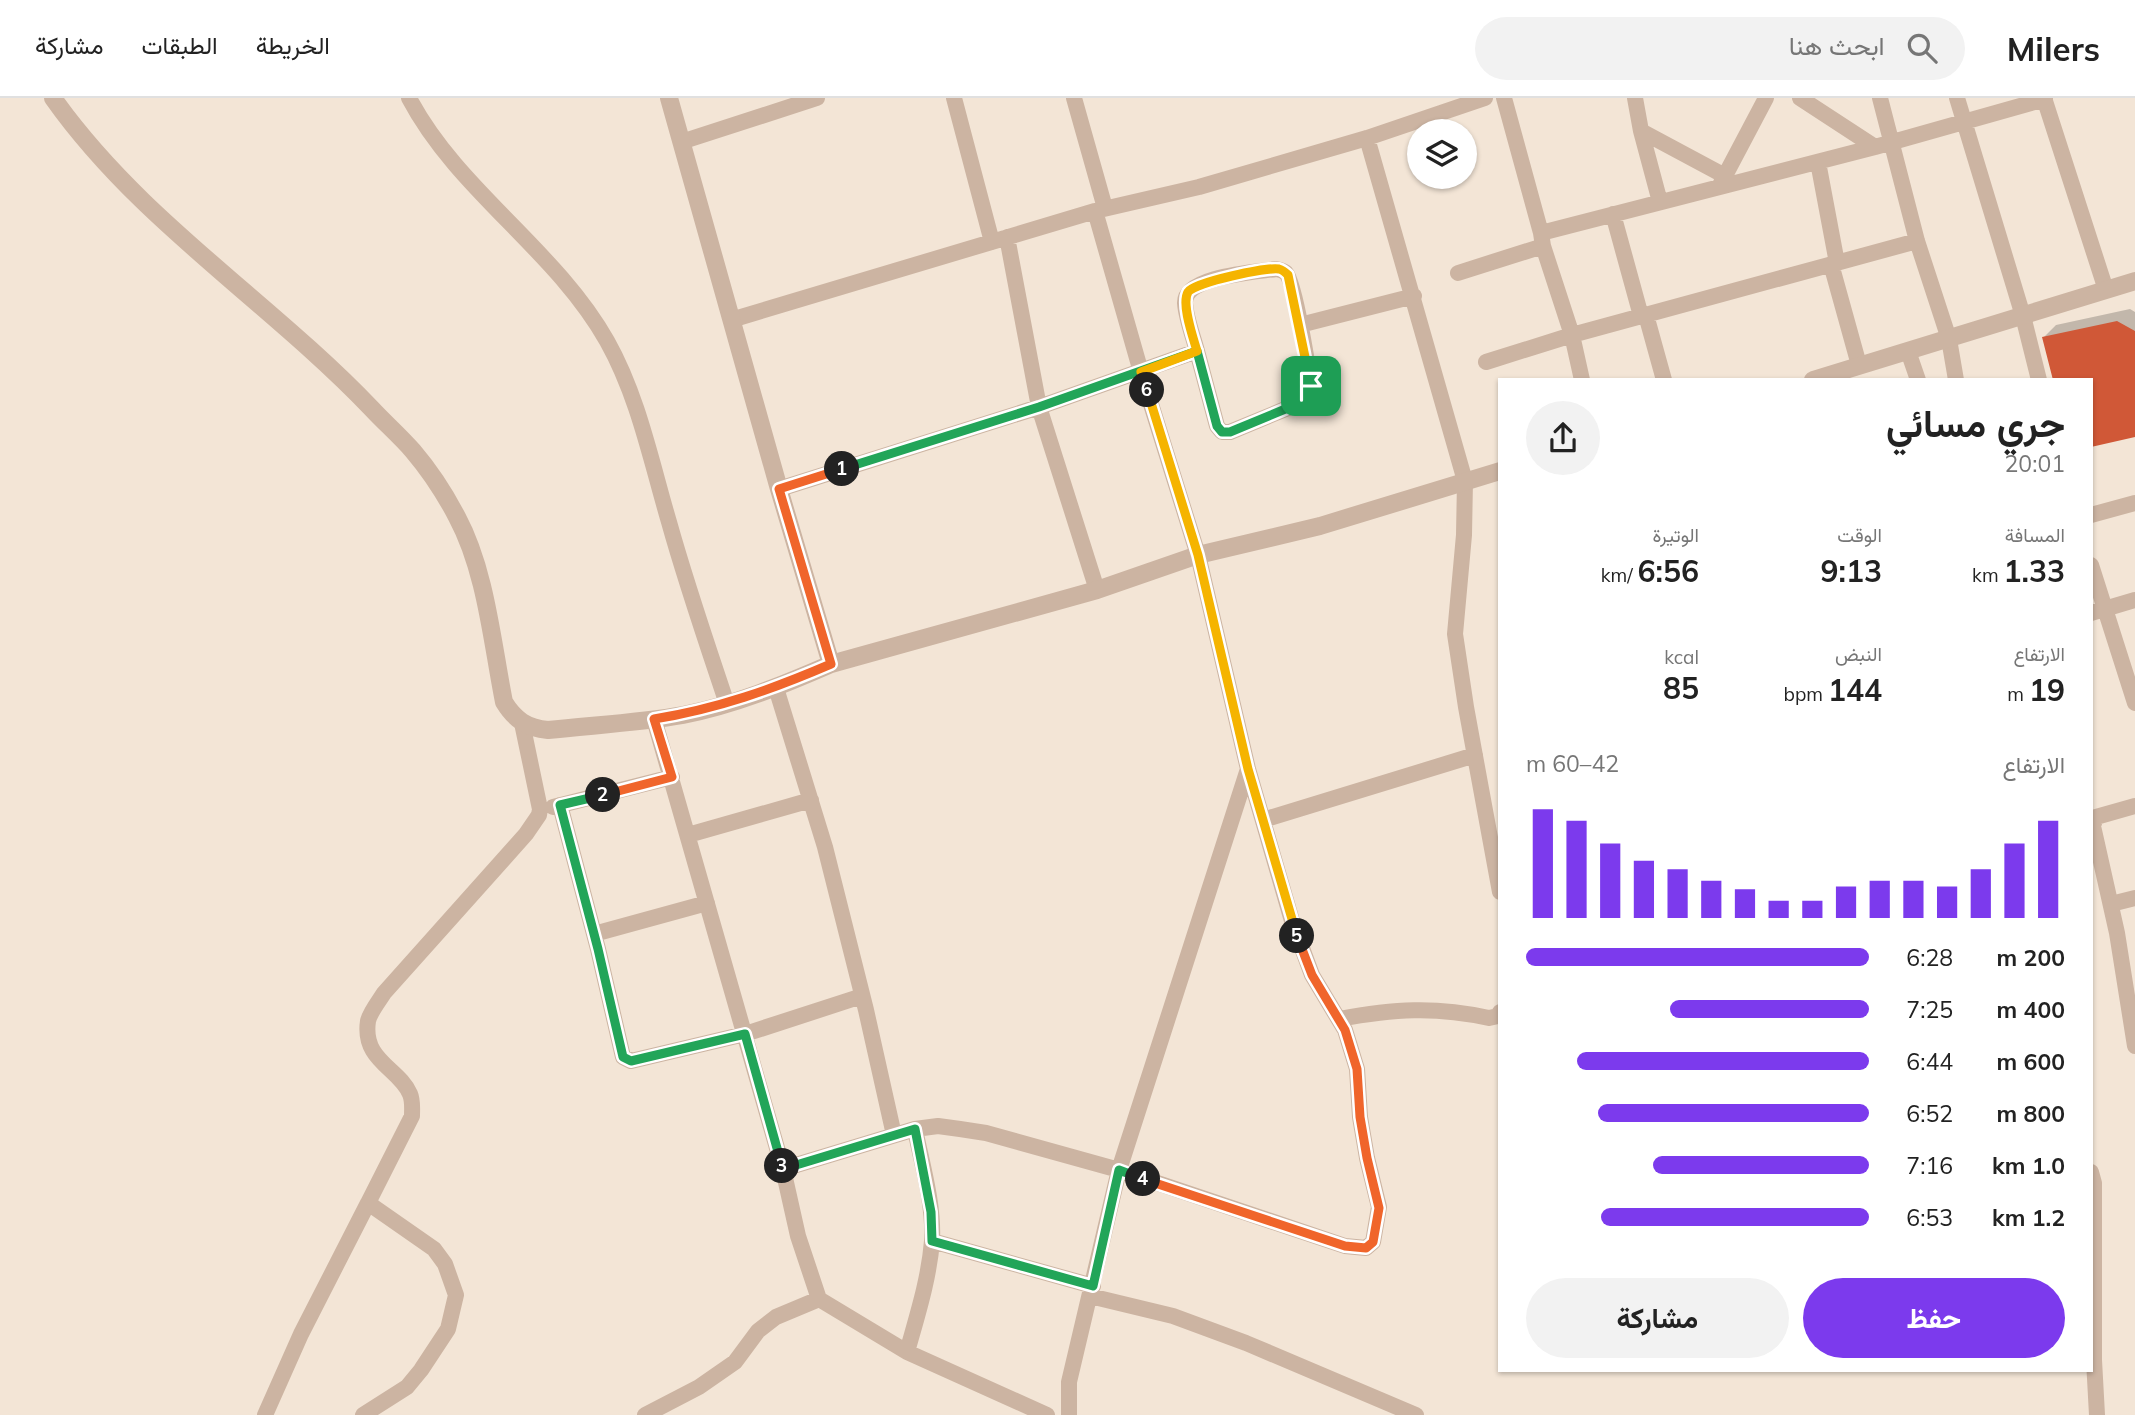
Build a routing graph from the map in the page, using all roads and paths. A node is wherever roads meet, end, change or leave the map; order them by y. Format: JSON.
{"nodes":[{"id":1,"x":53,"y":98,"type":"edge"},
{"id":2,"x":409,"y":98,"type":"edge"},
{"id":3,"x":669,"y":98,"type":"edge"},
{"id":4,"x":817,"y":98,"type":"edge"},
{"id":5,"x":954,"y":98,"type":"edge"},
{"id":6,"x":1074,"y":98,"type":"edge"},
{"id":7,"x":1485,"y":98,"type":"edge"},
{"id":8,"x":1504,"y":98,"type":"edge"},
{"id":9,"x":1635,"y":98,"type":"edge"},
{"id":10,"x":1766,"y":98,"type":"edge"},
{"id":11,"x":1800,"y":98,"type":"edge"},
{"id":12,"x":1880,"y":98,"type":"edge"},
{"id":13,"x":1957,"y":98,"type":"edge"},
{"id":14,"x":2045,"y":99,"type":"edge"},
{"id":15,"x":1963,"y":121,"type":"junction"},
{"id":16,"x":1641,"y":131,"type":"junction"},
{"id":17,"x":1367,"y":138,"type":"junction"},
{"id":18,"x":681,"y":142,"type":"junction"},
{"id":19,"x":1892,"y":143,"type":"junction"},
{"id":20,"x":1875,"y":147,"type":"junction"},
{"id":21,"x":1818,"y":162,"type":"junction"},
{"id":22,"x":1722,"y":181,"type":"junction"},
{"id":23,"x":1660,"y":202,"type":"junction"},
{"id":24,"x":1100,"y":209,"type":"junction"},
{"id":25,"x":1613,"y":214,"type":"junction"},
{"id":26,"x":1000,"y":240,"type":"junction"},
{"id":27,"x":1542,"y":240,"type":"junction"},
{"id":28,"x":1917,"y":241,"type":"junction"},
{"id":29,"x":1834,"y":263,"type":"junction"},
{"id":30,"x":1458,"y":273,"type":"dead end"},
{"id":31,"x":2135,"y":281,"type":"edge"},
{"id":32,"x":2106,"y":290,"type":"junction"},
{"id":33,"x":1414,"y":296,"type":"junction"},
{"id":34,"x":1644,"y":315,"type":"junction"},
{"id":35,"x":2023,"y":316,"type":"junction"},
{"id":36,"x":731,"y":320,"type":"junction"},
{"id":37,"x":1300,"y":325,"type":"junction"},
{"id":38,"x":1572,"y":335,"type":"junction"},
{"id":39,"x":1949,"y":339,"type":"junction"},
{"id":40,"x":1197,"y":351,"type":"junction"},
{"id":41,"x":1909,"y":351,"type":"junction"},
{"id":42,"x":1486,"y":362,"type":"dead end"},
{"id":43,"x":1859,"y":365,"type":"junction"},
{"id":44,"x":1141,"y":372,"type":"junction"},
{"id":45,"x":1582,"y":378,"type":"edge"},
{"id":46,"x":1663,"y":378,"type":"edge"},
{"id":47,"x":1819,"y":378,"type":"edge"},
{"id":48,"x":1917,"y":378,"type":"edge"},
{"id":49,"x":1956,"y":378,"type":"edge"},
{"id":50,"x":2038,"y":378,"type":"edge"},
{"id":51,"x":1039,"y":407,"type":"junction"},
{"id":52,"x":1498,"y":472,"type":"edge"},
{"id":53,"x":1465,"y":481,"type":"junction"},
{"id":54,"x":779,"y":489,"type":"junction"},
{"id":55,"x":2135,"y":503,"type":"edge"},
{"id":56,"x":2093,"y":514,"type":"edge"},
{"id":57,"x":1198,"y":555,"type":"junction"},
{"id":58,"x":2093,"y":578,"type":"edge"},
{"id":59,"x":1097,"y":590,"type":"junction"},
{"id":60,"x":2135,"y":600,"type":"edge"},
{"id":61,"x":2098,"y":611,"type":"edge"},
{"id":62,"x":831,"y":664,"type":"junction"},
{"id":63,"x":776,"y":688,"type":"junction"},
{"id":64,"x":2135,"y":703,"type":"edge"},
{"id":65,"x":727,"y":704,"type":"junction"},
{"id":66,"x":654,"y":719,"type":"junction"},
{"id":67,"x":522,"y":723,"type":"junction"},
{"id":68,"x":1475,"y":755,"type":"junction"},
{"id":69,"x":1248,"y":769,"type":"junction"},
{"id":70,"x":672,"y":777,"type":"junction"},
{"id":71,"x":811,"y":800,"type":"junction"},
{"id":72,"x":560,"y":805,"type":"junction"},
{"id":73,"x":2135,"y":806,"type":"edge"},
{"id":74,"x":540,"y":809,"type":"junction"},
{"id":75,"x":2093,"y":818,"type":"edge"},
{"id":76,"x":1263,"y":820,"type":"junction"},
{"id":77,"x":688,"y":835,"type":"junction"},
{"id":78,"x":1498,"y":881,"type":"edge"},
{"id":79,"x":2135,"y":898,"type":"edge"},
{"id":80,"x":707,"y":903,"type":"junction"},
{"id":81,"x":2111,"y":904,"type":"junction"},
{"id":82,"x":594,"y":934,"type":"junction"},
{"id":83,"x":862,"y":996,"type":"junction"},
{"id":84,"x":2132,"y":1010,"type":"edge"},
{"id":85,"x":1498,"y":1015,"type":"edge"},
{"id":86,"x":1339,"y":1019,"type":"junction"},
{"id":87,"x":745,"y":1034,"type":"junction"},
{"id":88,"x":2135,"y":1046,"type":"edge"},
{"id":89,"x":915,"y":1129,"type":"junction"},
{"id":90,"x":894,"y":1135,"type":"junction"},
{"id":91,"x":783,"y":1169,"type":"junction"},
{"id":92,"x":1119,"y":1170,"type":"junction"},
{"id":93,"x":2093,"y":1179,"type":"edge"},
{"id":94,"x":368,"y":1203,"type":"junction"},
{"id":95,"x":932,"y":1241,"type":"junction"},
{"id":96,"x":1092,"y":1291,"type":"junction"},
{"id":97,"x":819,"y":1299,"type":"junction"},
{"id":98,"x":906,"y":1352,"type":"junction"},
{"id":99,"x":265,"y":1415,"type":"edge"},
{"id":100,"x":363,"y":1415,"type":"edge"},
{"id":101,"x":645,"y":1415,"type":"edge"},
{"id":102,"x":1047,"y":1415,"type":"edge"},
{"id":103,"x":1069,"y":1415,"type":"edge"},
{"id":104,"x":1416,"y":1415,"type":"edge"},
{"id":105,"x":2097,"y":1415,"type":"edge"}],
"edges":[{"from":1,"to":67,"type":"street"},
{"from":2,"to":65,"type":"street"},
{"from":3,"to":18,"type":"street"},
{"from":4,"to":18,"type":"street"},
{"from":5,"to":26,"type":"street"},
{"from":6,"to":24,"type":"street"},
{"from":7,"to":17,"type":"street"},
{"from":8,"to":27,"type":"street"},
{"from":9,"to":16,"type":"street"},
{"from":10,"to":22,"type":"street"},
{"from":11,"to":20,"type":"street"},
{"from":12,"to":19,"type":"street"},
{"from":13,"to":15,"type":"street"},
{"from":14,"to":15,"type":"street"},
{"from":14,"to":32,"type":"street"},
{"from":15,"to":19,"type":"street"},
{"from":15,"to":35,"type":"street"},
{"from":16,"to":22,"type":"street"},
{"from":16,"to":23,"type":"street"},
{"from":17,"to":24,"type":"street"},
{"from":17,"to":33,"type":"street"},
{"from":18,"to":36,"type":"street"},
{"from":19,"to":20,"type":"street"},
{"from":19,"to":28,"type":"street"},
{"from":20,"to":21,"type":"street"},
{"from":21,"to":22,"type":"street"},
{"from":21,"to":29,"type":"street"},
{"from":22,"to":23,"type":"street"},
{"from":23,"to":25,"type":"street"},
{"from":24,"to":26,"type":"street"},
{"from":24,"to":44,"type":"street"},
{"from":25,"to":27,"type":"street"},
{"from":25,"to":34,"type":"street"},
{"from":26,"to":36,"type":"street"},
{"from":26,"to":51,"type":"street"},
{"from":27,"to":30,"type":"street"},
{"from":27,"to":38,"type":"street"},
{"from":28,"to":29,"type":"street"},
{"from":28,"to":39,"type":"street"},
{"from":29,"to":34,"type":"street"},
{"from":29,"to":43,"type":"street"},
{"from":31,"to":32,"type":"street"},
{"from":32,"to":35,"type":"street"},
{"from":33,"to":37,"type":"street"},
{"from":33,"to":53,"type":"street"},
{"from":34,"to":38,"type":"street"},
{"from":34,"to":46,"type":"street"},
{"from":35,"to":39,"type":"street"},
{"from":35,"to":50,"type":"street"},
{"from":36,"to":54,"type":"street"},
{"from":37,"to":40,"type":"street"},
{"from":37,"to":40,"type":"street"},
{"from":38,"to":42,"type":"street"},
{"from":38,"to":45,"type":"street"},
{"from":39,"to":41,"type":"street"},
{"from":39,"to":49,"type":"street"},
{"from":40,"to":44,"type":"street"},
{"from":41,"to":43,"type":"street"},
{"from":41,"to":48,"type":"street"},
{"from":43,"to":47,"type":"street"},
{"from":44,"to":51,"type":"street"},
{"from":44,"to":57,"type":"street"},
{"from":51,"to":54,"type":"street"},
{"from":51,"to":59,"type":"street"},
{"from":52,"to":53,"type":"street"},
{"from":53,"to":57,"type":"street"},
{"from":53,"to":68,"type":"street"},
{"from":54,"to":62,"type":"street"},
{"from":55,"to":56,"type":"street"},
{"from":57,"to":59,"type":"street"},
{"from":57,"to":69,"type":"street"},
{"from":58,"to":61,"type":"street"},
{"from":59,"to":62,"type":"street"},
{"from":60,"to":61,"type":"street"},
{"from":61,"to":64,"type":"street"},
{"from":62,"to":63,"type":"street"},
{"from":63,"to":65,"type":"street"},
{"from":63,"to":71,"type":"street"},
{"from":65,"to":66,"type":"street"},
{"from":66,"to":67,"type":"street"},
{"from":66,"to":70,"type":"street"},
{"from":67,"to":74,"type":"street"},
{"from":68,"to":76,"type":"street"},
{"from":68,"to":78,"type":"street"},
{"from":69,"to":76,"type":"street"},
{"from":69,"to":92,"type":"street"},
{"from":70,"to":72,"type":"street"},
{"from":70,"to":77,"type":"street"},
{"from":71,"to":77,"type":"street"},
{"from":71,"to":83,"type":"street"},
{"from":72,"to":74,"type":"street"},
{"from":72,"to":82,"type":"street"},
{"from":73,"to":75,"type":"street"},
{"from":74,"to":94,"type":"street"},
{"from":75,"to":81,"type":"street"},
{"from":76,"to":86,"type":"street"},
{"from":77,"to":80,"type":"street"},
{"from":79,"to":81,"type":"street"},
{"from":80,"to":82,"type":"street"},
{"from":80,"to":87,"type":"street"},
{"from":81,"to":84,"type":"street"},
{"from":82,"to":87,"type":"street"},
{"from":83,"to":87,"type":"street"},
{"from":83,"to":90,"type":"street"},
{"from":84,"to":88,"type":"street"},
{"from":85,"to":86,"type":"street"},
{"from":86,"to":92,"type":"street"},
{"from":87,"to":91,"type":"street"},
{"from":89,"to":90,"type":"street"},
{"from":89,"to":92,"type":"street"},
{"from":89,"to":95,"type":"street"},
{"from":90,"to":91,"type":"street"},
{"from":91,"to":97,"type":"street"},
{"from":92,"to":96,"type":"street"},
{"from":93,"to":105,"type":"street"},
{"from":94,"to":99,"type":"street"},
{"from":94,"to":100,"type":"street"},
{"from":95,"to":96,"type":"street"},
{"from":95,"to":98,"type":"street"},
{"from":96,"to":103,"type":"street"},
{"from":96,"to":104,"type":"street"},
{"from":97,"to":98,"type":"street"},
{"from":97,"to":101,"type":"street"},
{"from":98,"to":102,"type":"street"}]}
